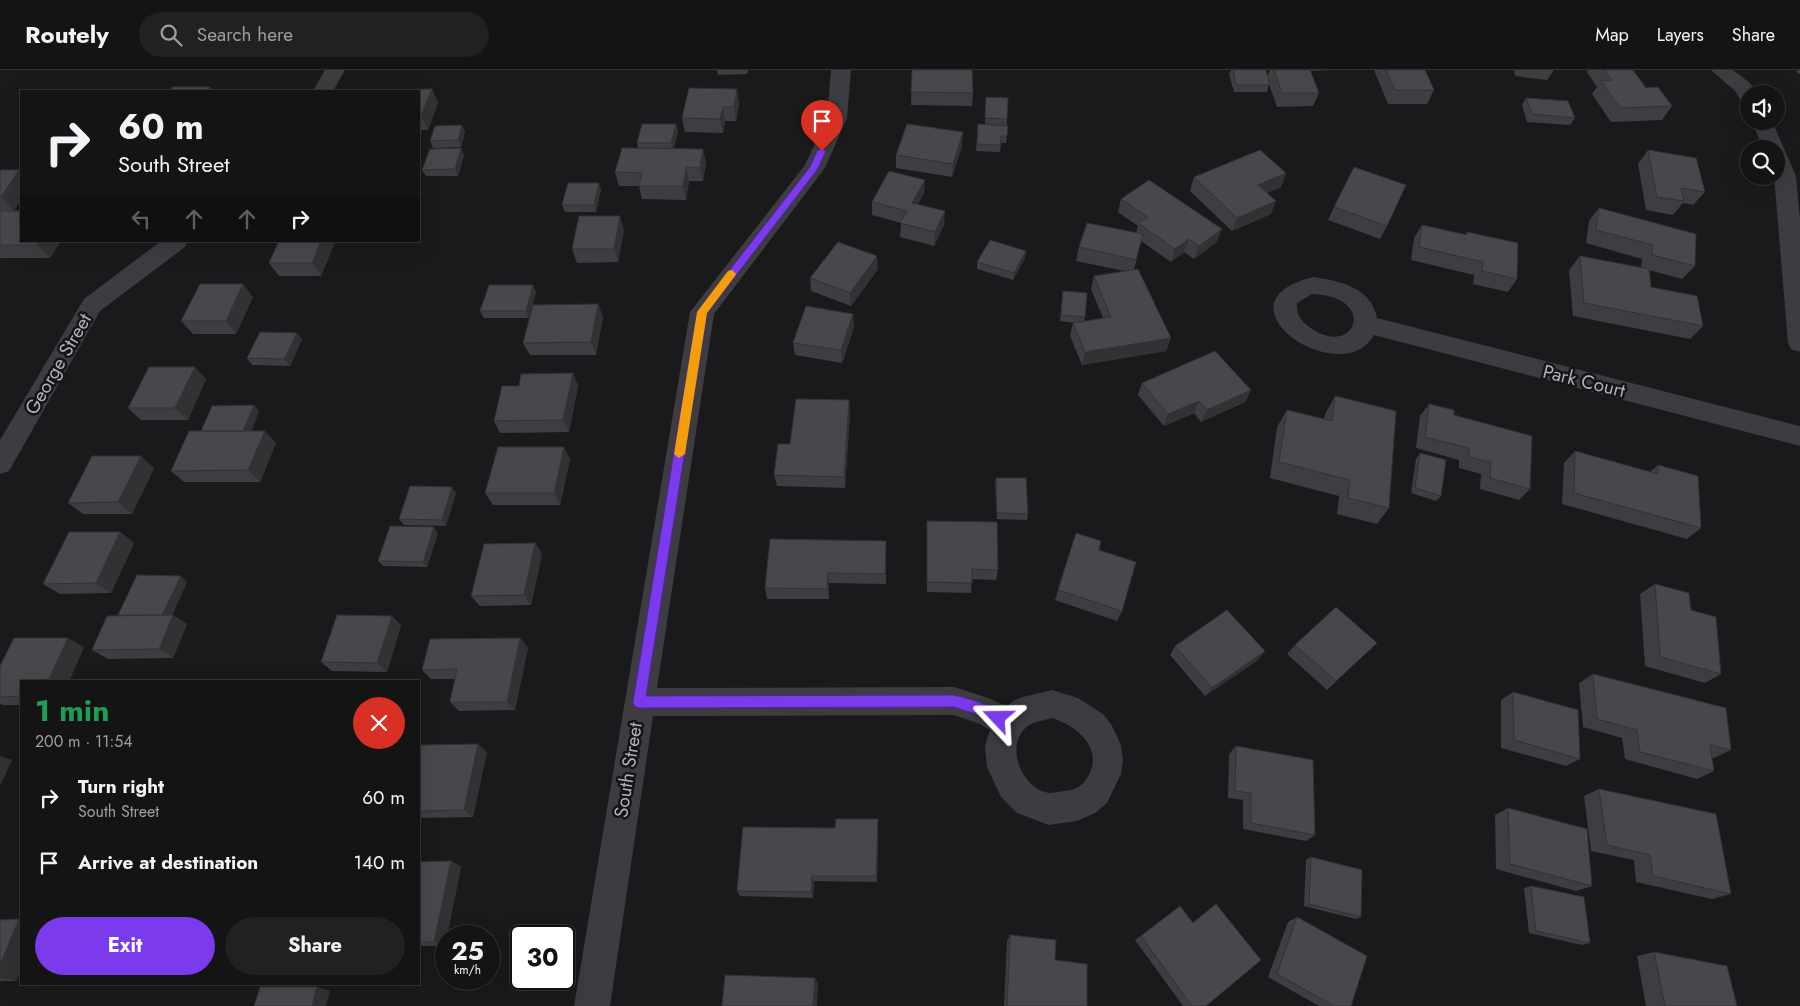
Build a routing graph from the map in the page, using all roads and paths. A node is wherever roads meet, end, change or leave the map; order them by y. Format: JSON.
{"nodes":[{"id":1,"x":335,"y":70,"type":"edge"},
{"id":2,"x":841,"y":70,"type":"edge"},
{"id":3,"x":1720,"y":70,"type":"edge"},
{"id":4,"x":1740,"y":86,"type":"edge"},
{"id":5,"x":324,"y":90,"type":"edge"},
{"id":6,"x":1785,"y":176,"type":"edge"},
{"id":7,"x":177,"y":242,"type":"edge"},
{"id":8,"x":1368,"y":325,"type":"dead end"},
{"id":9,"x":1800,"y":343,"type":"edge"},
{"id":10,"x":1800,"y":436,"type":"edge"},
{"id":11,"x":0,"y":463,"type":"edge"},
{"id":12,"x":639,"y":702,"type":"junction"},
{"id":13,"x":1008,"y":723,"type":"dead end"},
{"id":14,"x":592,"y":1006,"type":"edge"}],
"edges":[{"from":1,"to":5,"type":"street"},
{"from":2,"to":12,"type":"street","name":"South Street"},
{"from":3,"to":4,"type":"street"},
{"from":6,"to":9,"type":"street"},
{"from":7,"to":11,"type":"street","name":"George Street"},
{"from":8,"to":10,"type":"street","name":"Park Court"},
{"from":12,"to":13,"type":"street"},
{"from":12,"to":14,"type":"street","name":"South Street"}]}
